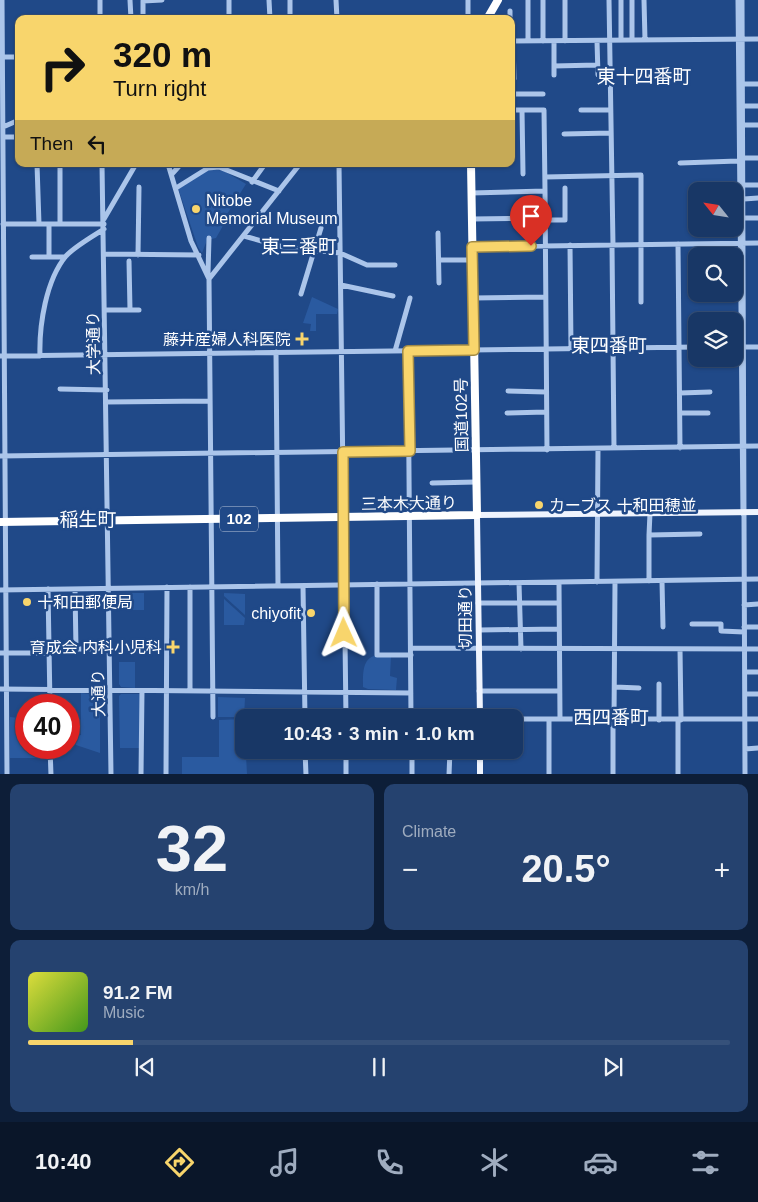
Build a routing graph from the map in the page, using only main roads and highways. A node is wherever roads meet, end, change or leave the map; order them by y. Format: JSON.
{"nodes":[{"id":1,"x":498,"y":0,"type":"edge"},
{"id":2,"x":489,"y":15,"type":"edge"},
{"id":3,"x":471,"y":167,"type":"edge"},
{"id":4,"x":758,"y":512,"type":"edge"},
{"id":5,"x":477,"y":516,"type":"junction"},
{"id":6,"x":3,"y":522,"type":"edge"},
{"id":7,"x":480,"y":709,"type":"edge"},
{"id":8,"x":480,"y":759,"type":"edge"},
{"id":9,"x":480,"y":774,"type":"edge"}],
"edges":[{"from":1,"to":2,"type":"highway"},
{"from":3,"to":5,"type":"highway","name":"国道102号"},
{"from":4,"to":5,"type":"main road","name":"三本木大通り"},
{"from":5,"to":6,"type":"highway","name":"三本木大通り","number":"102"},
{"from":5,"to":7,"type":"main road","name":"切田通り"},
{"from":8,"to":9,"type":"main road"}]}
